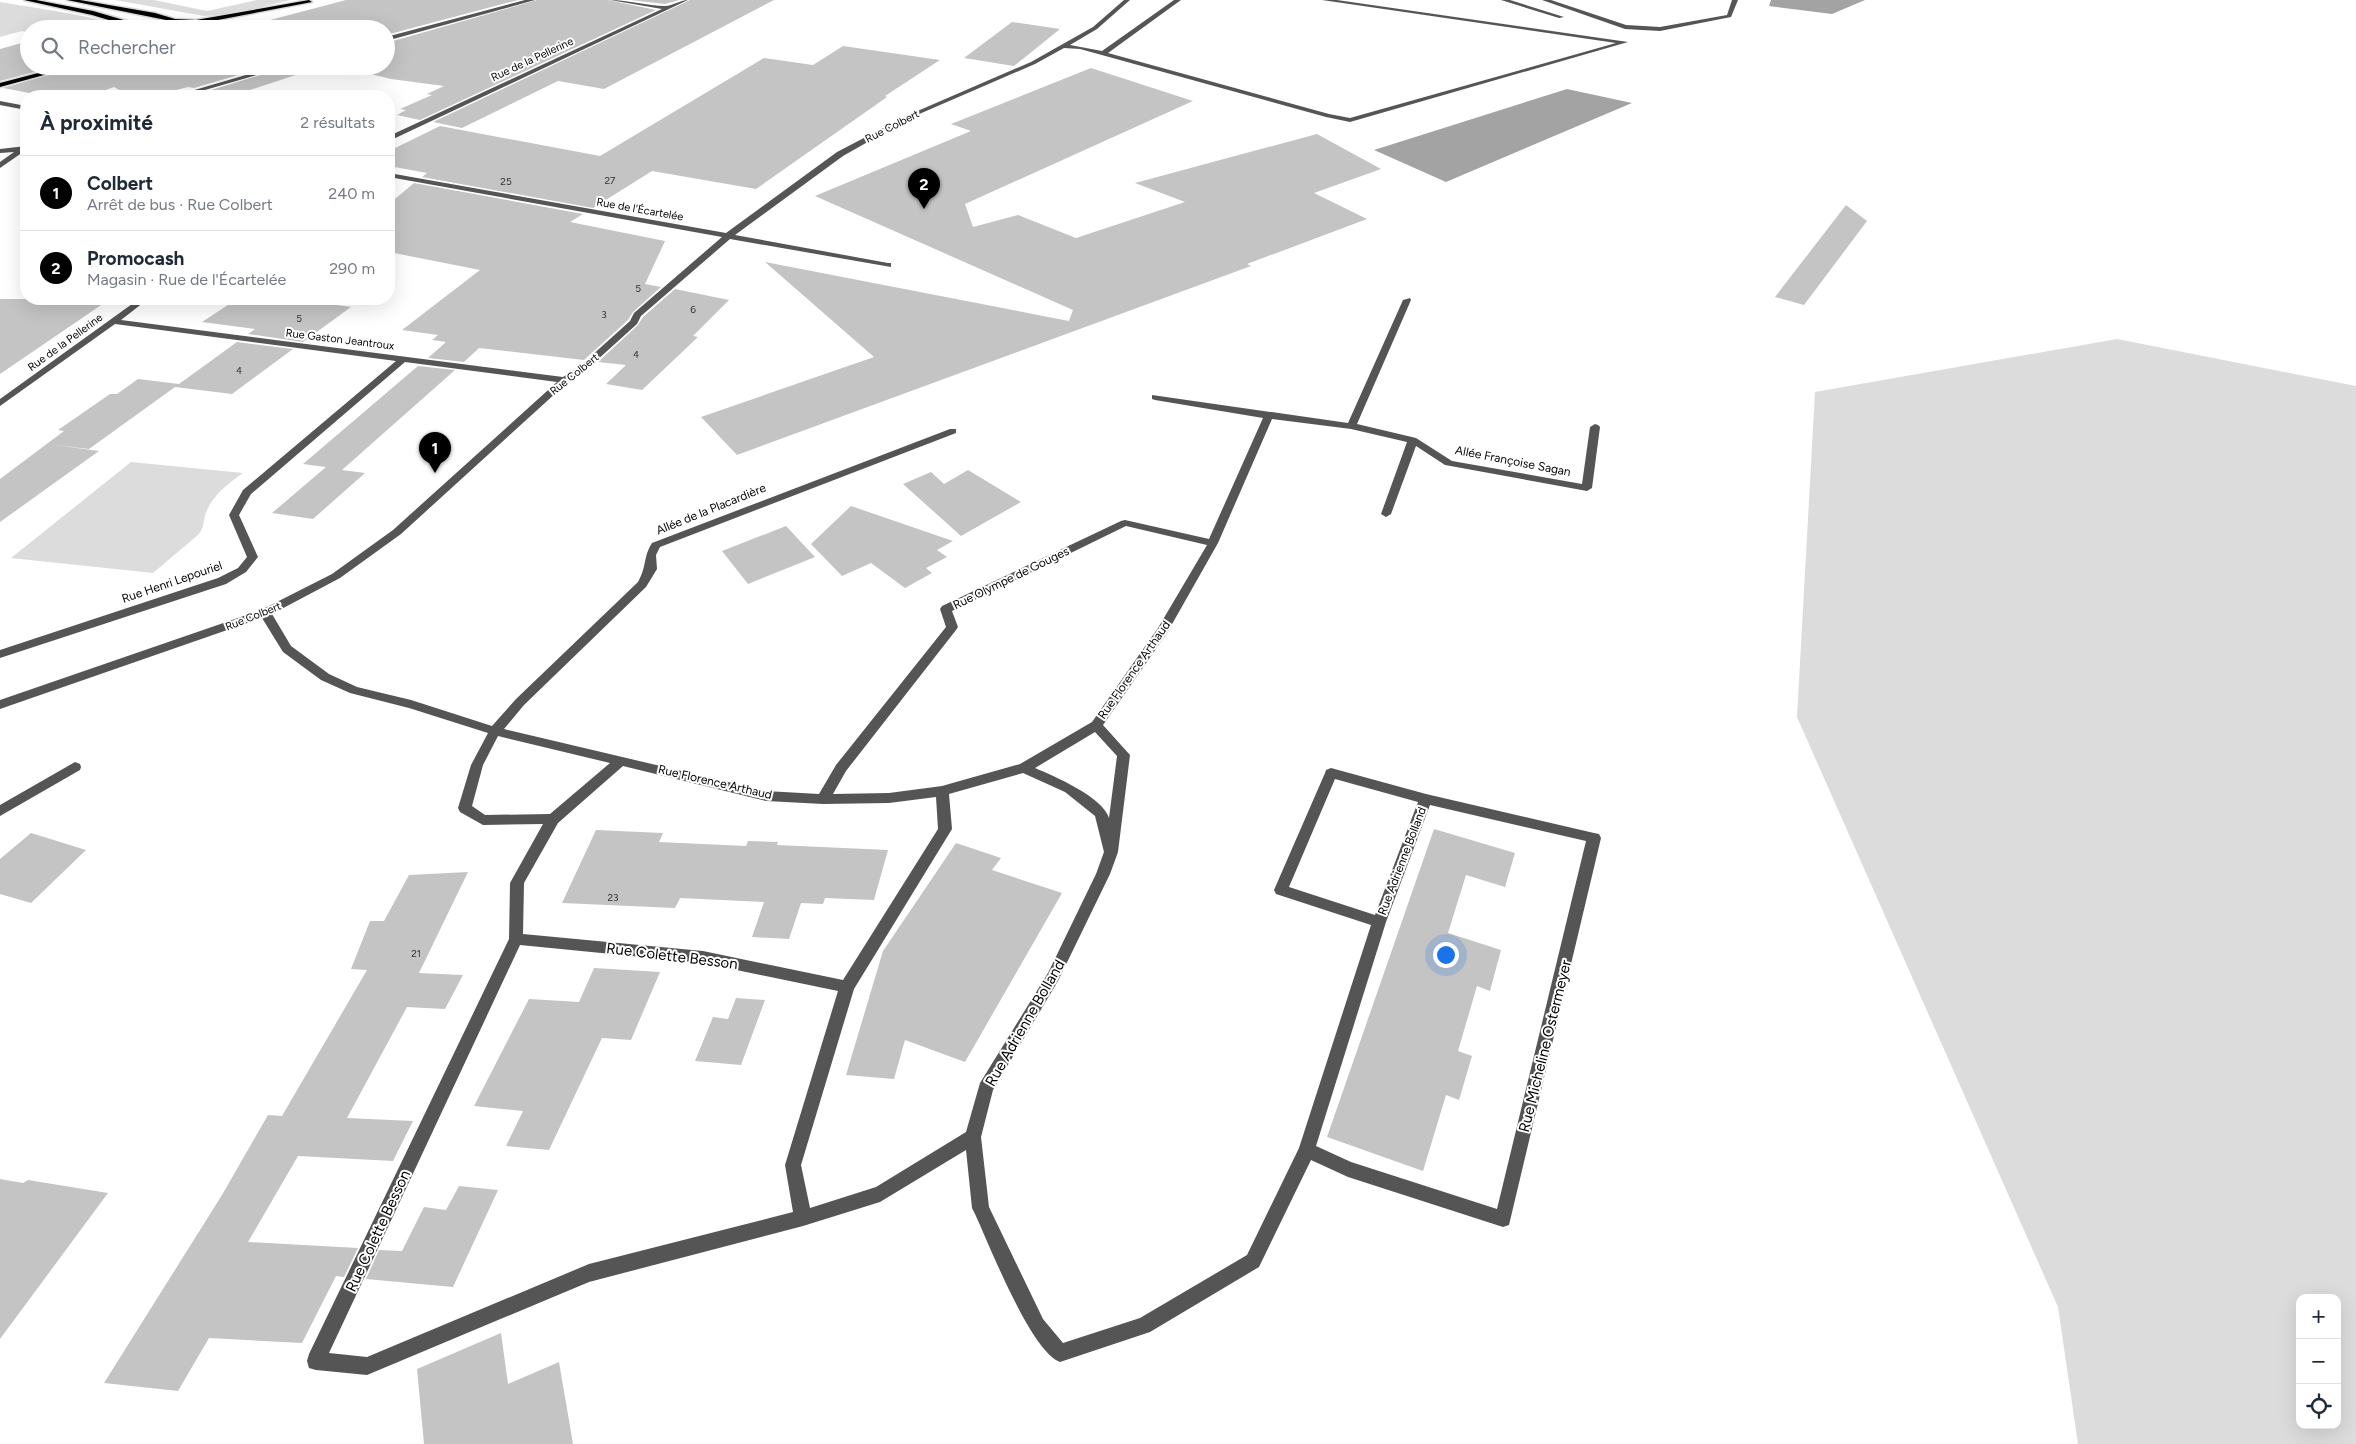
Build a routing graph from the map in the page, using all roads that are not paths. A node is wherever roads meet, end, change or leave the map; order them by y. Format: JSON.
{"nodes":[{"id":1,"x":27,"y":0,"type":"edge"},
{"id":2,"x":70,"y":0,"type":"edge"},
{"id":3,"x":317,"y":0,"type":"edge"},
{"id":4,"x":532,"y":0,"type":"edge"},
{"id":5,"x":613,"y":0,"type":"edge"},
{"id":6,"x":685,"y":0,"type":"edge"},
{"id":7,"x":1127,"y":0,"type":"edge"},
{"id":8,"x":1178,"y":0,"type":"edge"},
{"id":9,"x":1325,"y":0,"type":"edge"},
{"id":10,"x":1504,"y":0,"type":"edge"},
{"id":11,"x":1545,"y":0,"type":"edge"},
{"id":12,"x":1735,"y":0,"type":"edge"},
{"id":13,"x":89,"y":2,"type":"edge"},
{"id":14,"x":309,"y":2,"type":"junction"},
{"id":15,"x":669,"y":8,"type":"junction"},
{"id":16,"x":1561,"y":17,"type":"dead end"},
{"id":17,"x":116,"y":20,"type":"edge"},
{"id":18,"x":171,"y":20,"type":"edge"},
{"id":19,"x":226,"y":20,"type":"edge"},
{"id":20,"x":241,"y":20,"type":"edge"},
{"id":21,"x":395,"y":37,"type":"edge"},
{"id":22,"x":1064,"y":46,"type":"junction"},
{"id":23,"x":1102,"y":54,"type":"junction"},
{"id":24,"x":28,"y":75,"type":"edge"},
{"id":25,"x":37,"y":75,"type":"edge"},
{"id":26,"x":253,"y":75,"type":"edge"},
{"id":27,"x":0,"y":84,"type":"edge"},
{"id":28,"x":199,"y":90,"type":"edge"},
{"id":29,"x":0,"y":103,"type":"edge"},
{"id":30,"x":20,"y":107,"type":"edge"},
{"id":31,"x":395,"y":136,"type":"edge"},
{"id":32,"x":20,"y":149,"type":"edge"},
{"id":33,"x":0,"y":151,"type":"edge"},
{"id":34,"x":20,"y":151,"type":"edge"},
{"id":35,"x":0,"y":166,"type":"edge"},
{"id":36,"x":395,"y":177,"type":"edge"},
{"id":37,"x":728,"y":236,"type":"junction"},
{"id":38,"x":888,"y":265,"type":"dead end"},
{"id":39,"x":1407,"y":300,"type":"dead end"},
{"id":40,"x":135,"y":305,"type":"edge"},
{"id":41,"x":112,"y":321,"type":"junction"},
{"id":42,"x":403,"y":358,"type":"junction"},
{"id":43,"x":565,"y":380,"type":"junction"},
{"id":44,"x":1155,"y":397,"type":"dead end"},
{"id":45,"x":0,"y":403,"type":"edge"},
{"id":46,"x":1269,"y":416,"type":"junction"},
{"id":47,"x":1351,"y":426,"type":"junction"},
{"id":48,"x":1595,"y":427,"type":"dead end"},
{"id":49,"x":953,"y":431,"type":"dead end"},
{"id":50,"x":1413,"y":440,"type":"junction"},
{"id":51,"x":1386,"y":514,"type":"dead end"},
{"id":52,"x":1212,"y":543,"type":"junction"},
{"id":53,"x":266,"y":613,"type":"junction"},
{"id":54,"x":0,"y":654,"type":"edge"},
{"id":55,"x":0,"y":705,"type":"edge"},
{"id":56,"x":1096,"y":725,"type":"junction"},
{"id":57,"x":495,"y":731,"type":"junction"},
{"id":58,"x":622,"y":760,"type":"junction"},
{"id":59,"x":75,"y":767,"type":"dead end"},
{"id":60,"x":1024,"y":768,"type":"junction"},
{"id":61,"x":942,"y":791,"type":"junction"},
{"id":62,"x":823,"y":799,"type":"junction"},
{"id":63,"x":1426,"y":799,"type":"junction"},
{"id":64,"x":0,"y":811,"type":"edge"},
{"id":65,"x":553,"y":819,"type":"junction"},
{"id":66,"x":1111,"y":852,"type":"junction"},
{"id":67,"x":1379,"y":922,"type":"junction"},
{"id":68,"x":516,"y":939,"type":"junction"},
{"id":69,"x":847,"y":987,"type":"junction"},
{"id":70,"x":973,"y":1137,"type":"junction"},
{"id":71,"x":1307,"y":1150,"type":"junction"},
{"id":72,"x":803,"y":1218,"type":"junction"}],
"edges":[{"from":1,"to":17,"type":"main road"},
{"from":2,"to":13,"type":"main road"},
{"from":3,"to":14,"type":"main road"},
{"from":4,"to":21,"type":"street"},
{"from":5,"to":15,"type":"street"},
{"from":6,"to":15,"type":"street","name":"Rue de la Pellerine"},
{"from":7,"to":22,"type":"street","name":"Rue Colbert"},
{"from":8,"to":23,"type":"street"},
{"from":9,"to":23,"type":"street"},
{"from":10,"to":16,"type":"street"},
{"from":11,"to":12,"type":"street"},
{"from":13,"to":18,"type":"main road"},
{"from":14,"to":19,"type":"main road"},
{"from":14,"to":20,"type":"main road"},
{"from":15,"to":31,"type":"street","name":"Rue de la Pellerine"},
{"from":22,"to":23,"type":"street"},
{"from":22,"to":37,"type":"street","name":"Rue Colbert"},
{"from":24,"to":27,"type":"main road"},
{"from":25,"to":27,"type":"main road"},
{"from":26,"to":28,"type":"street"},
{"from":29,"to":30,"type":"street"},
{"from":32,"to":33,"type":"street"},
{"from":34,"to":35,"type":"street"},
{"from":36,"to":37,"type":"street","name":"Rue de l'Écartelée"},
{"from":37,"to":38,"type":"street","name":"Rue de l'Écartelée"},
{"from":37,"to":43,"type":"street","name":"Rue Colbert"},
{"from":39,"to":47,"type":"street"},
{"from":40,"to":41,"type":"street","name":"Rue de la Pellerine"},
{"from":41,"to":42,"type":"street","name":"Rue Gaston Jeantroux"},
{"from":41,"to":45,"type":"street","name":"Rue de la Pellerine"},
{"from":42,"to":43,"type":"street","name":"Rue Gaston Jeantroux"},
{"from":42,"to":54,"type":"street","name":"Rue Henri Lepouriel"},
{"from":43,"to":53,"type":"street","name":"Rue Colbert"},
{"from":44,"to":46,"type":"street"},
{"from":46,"to":47,"type":"street"},
{"from":46,"to":52,"type":"street","name":"Rue Florence Arthaud"},
{"from":47,"to":50,"type":"street","name":"Allée Françoise Sagan"},
{"from":48,"to":50,"type":"street","name":"Allée Françoise Sagan"},
{"from":49,"to":57,"type":"street","name":"Allée de la Placardière"},
{"from":50,"to":51,"type":"street"},
{"from":52,"to":56,"type":"street","name":"Rue Florence Arthaud"},
{"from":52,"to":62,"type":"street","name":"Rue Olympe de Gouges"},
{"from":53,"to":55,"type":"street","name":"Rue Colbert"},
{"from":53,"to":57,"type":"street","name":"Rue Florence Arthaud"},
{"from":56,"to":60,"type":"street","name":"Rue Florence Arthaud"},
{"from":56,"to":66,"type":"street","name":"Rue Adrienne Bolland"},
{"from":57,"to":58,"type":"street","name":"Rue Florence Arthaud"},
{"from":57,"to":65,"type":"street","name":"Allée de la Placardière"},
{"from":58,"to":62,"type":"street","name":"Rue Florence Arthaud"},
{"from":58,"to":65,"type":"street"},
{"from":59,"to":64,"type":"street"},
{"from":60,"to":61,"type":"street","name":"Rue Florence Arthaud"},
{"from":60,"to":66,"type":"street"},
{"from":61,"to":62,"type":"street","name":"Rue Florence Arthaud"},
{"from":61,"to":69,"type":"street"},
{"from":63,"to":67,"type":"street","name":"Rue Adrienne Bolland"},
{"from":63,"to":67,"type":"street","name":"Rue Adrienne Bolland"},
{"from":63,"to":71,"type":"street","name":"Rue Micheline Ostermeyer"},
{"from":65,"to":68,"type":"street"},
{"from":66,"to":70,"type":"street","name":"Rue Adrienne Bolland"},
{"from":67,"to":71,"type":"street","name":"Rue Adrienne Bolland"},
{"from":68,"to":69,"type":"street","name":"Rue Colette Besson"},
{"from":68,"to":72,"type":"street","name":"Rue Colette Besson"},
{"from":69,"to":72,"type":"street"},
{"from":70,"to":71,"type":"street","name":"Rue Adrienne Bolland"},
{"from":70,"to":72,"type":"street","name":"Rue Colette Besson"}]}
